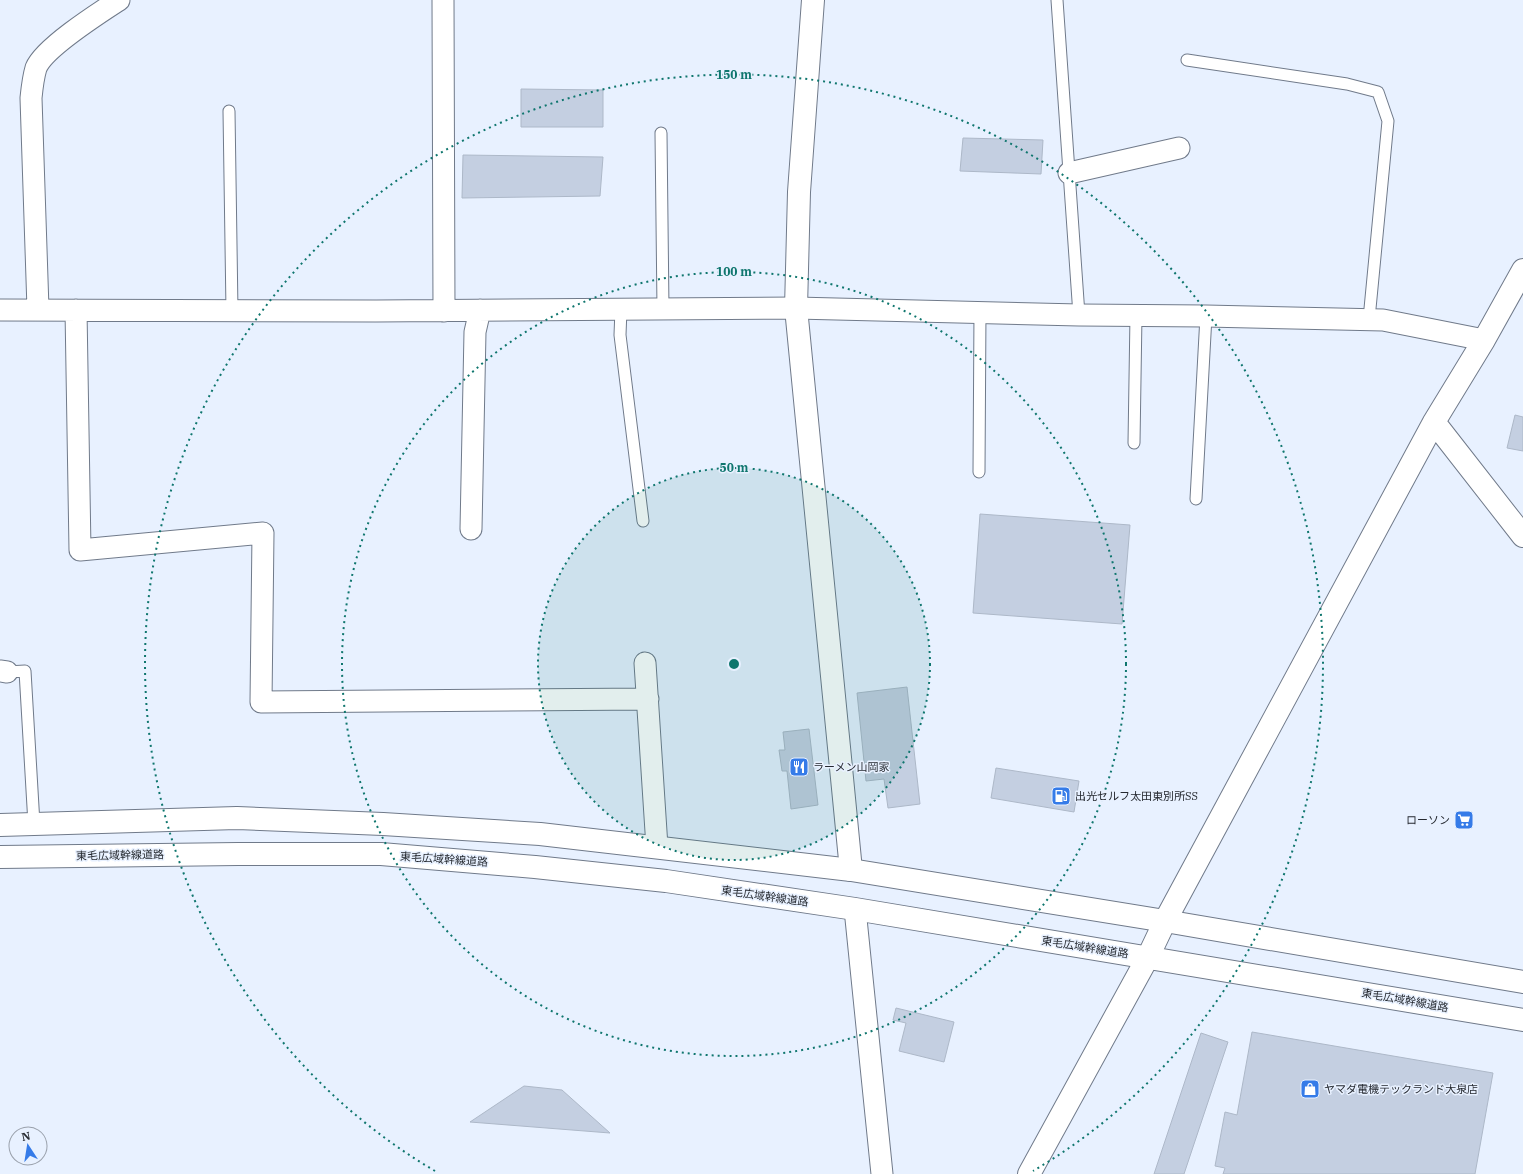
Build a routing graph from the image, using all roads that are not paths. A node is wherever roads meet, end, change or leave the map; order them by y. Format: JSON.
{"nodes":[{"id":1,"x":119,"y":0,"type":"edge"},
{"id":2,"x":443,"y":0,"type":"edge"},
{"id":3,"x":813,"y":0,"type":"edge"},
{"id":4,"x":1057,"y":0,"type":"edge"},
{"id":5,"x":1187,"y":60,"type":"dead end"},
{"id":6,"x":229,"y":111,"type":"dead end"},
{"id":7,"x":661,"y":133,"type":"dead end"},
{"id":8,"x":1179,"y":148,"type":"dead end"},
{"id":9,"x":1069,"y":173,"type":"junction"},
{"id":10,"x":1523,"y":270,"type":"edge"},
{"id":11,"x":796,"y":308,"type":"junction"},
{"id":12,"x":38,"y":309,"type":"junction"},
{"id":13,"x":621,"y":309,"type":"junction"},
{"id":14,"x":663,"y":309,"type":"junction"},
{"id":15,"x":0,"y":310,"type":"edge"},
{"id":16,"x":76,"y":310,"type":"junction"},
{"id":17,"x":480,"y":310,"type":"junction"},
{"id":18,"x":232,"y":311,"type":"junction"},
{"id":19,"x":444,"y":311,"type":"junction"},
{"id":20,"x":980,"y":311,"type":"junction"},
{"id":21,"x":1136,"y":314,"type":"junction"},
{"id":22,"x":1079,"y":315,"type":"junction"},
{"id":23,"x":1206,"y":316,"type":"junction"},
{"id":24,"x":1369,"y":319,"type":"junction"},
{"id":25,"x":1484,"y":340,"type":"junction"},
{"id":26,"x":1434,"y":422,"type":"junction"},
{"id":27,"x":1134,"y":443,"type":"dead end"},
{"id":28,"x":979,"y":472,"type":"dead end"},
{"id":29,"x":1196,"y":499,"type":"dead end"},
{"id":30,"x":643,"y":521,"type":"dead end"},
{"id":31,"x":471,"y":529,"type":"dead end"},
{"id":32,"x":1523,"y":536,"type":"edge"},
{"id":33,"x":645,"y":663,"type":"dead end"},
{"id":34,"x":4,"y":672,"type":"edge"},
{"id":35,"x":648,"y":699,"type":"junction"},
{"id":36,"x":34,"y":824,"type":"junction"},
{"id":37,"x":0,"y":825,"type":"edge"},
{"id":38,"x":657,"y":847,"type":"junction"},
{"id":39,"x":0,"y":857,"type":"edge"},
{"id":40,"x":851,"y":870,"type":"junction"},
{"id":41,"x":855,"y":909,"type":"junction"},
{"id":42,"x":1165,"y":921,"type":"junction"},
{"id":43,"x":1148,"y":957,"type":"junction"},
{"id":44,"x":1523,"y":982,"type":"edge"},
{"id":45,"x":1523,"y":1020,"type":"edge"},
{"id":46,"x":882,"y":1174,"type":"edge"},
{"id":47,"x":1029,"y":1174,"type":"edge"}],
"edges":[{"from":1,"to":12,"type":"street"},
{"from":2,"to":19,"type":"street"},
{"from":3,"to":11,"type":"main road"},
{"from":4,"to":9,"type":"lane"},
{"from":5,"to":24,"type":"lane"},
{"from":6,"to":18,"type":"lane"},
{"from":7,"to":14,"type":"lane"},
{"from":8,"to":9,"type":"street"},
{"from":9,"to":22,"type":"lane"},
{"from":10,"to":25,"type":"main road"},
{"from":11,"to":14,"type":"street"},
{"from":11,"to":20,"type":"street"},
{"from":11,"to":40,"type":"main road"},
{"from":12,"to":15,"type":"street"},
{"from":12,"to":16,"type":"street"},
{"from":13,"to":14,"type":"street"},
{"from":13,"to":17,"type":"street"},
{"from":13,"to":30,"type":"lane"},
{"from":16,"to":18,"type":"street"},
{"from":16,"to":35,"type":"street"},
{"from":17,"to":19,"type":"street"},
{"from":17,"to":31,"type":"street"},
{"from":18,"to":19,"type":"street"},
{"from":20,"to":22,"type":"street"},
{"from":20,"to":28,"type":"lane"},
{"from":21,"to":22,"type":"street"},
{"from":21,"to":23,"type":"street"},
{"from":21,"to":27,"type":"lane"},
{"from":23,"to":24,"type":"street"},
{"from":23,"to":29,"type":"lane"},
{"from":24,"to":25,"type":"street"},
{"from":25,"to":26,"type":"main road"},
{"from":26,"to":32,"type":"main road"},
{"from":26,"to":42,"type":"main road"},
{"from":33,"to":35,"type":"street"},
{"from":34,"to":36,"type":"lane"},
{"from":35,"to":38,"type":"street"},
{"from":36,"to":37,"type":"main road"},
{"from":36,"to":38,"type":"main road"},
{"from":38,"to":40,"type":"main road"},
{"from":39,"to":41,"type":"main road","name":"東毛広域幹線道路"},
{"from":40,"to":42,"type":"main road"},
{"from":41,"to":43,"type":"main road","name":"東毛広域幹線道路"},
{"from":41,"to":46,"type":"street"},
{"from":42,"to":43,"type":"main road"},
{"from":42,"to":44,"type":"main road"},
{"from":43,"to":45,"type":"main road","name":"東毛広域幹線道路"},
{"from":43,"to":47,"type":"main road"}]}
